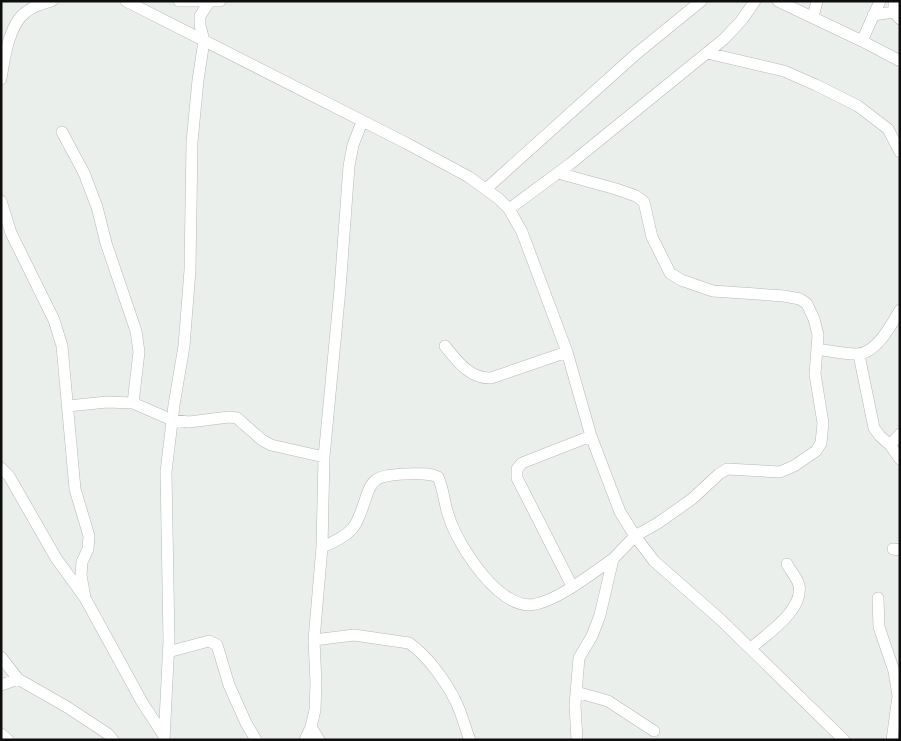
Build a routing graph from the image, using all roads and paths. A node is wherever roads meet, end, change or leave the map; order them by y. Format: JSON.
{"nodes":[{"id":1,"x":52,"y":1,"type":"edge"},
{"id":2,"x":126,"y":1,"type":"edge"},
{"id":3,"x":179,"y":1,"type":"edge"},
{"id":4,"x":701,"y":1,"type":"edge"},
{"id":5,"x":755,"y":1,"type":"edge"},
{"id":6,"x":817,"y":1,"type":"edge"},
{"id":7,"x":880,"y":1,"type":"edge"},
{"id":8,"x":214,"y":2,"type":"edge"},
{"id":9,"x":781,"y":2,"type":"edge"},
{"id":10,"x":896,"y":11,"type":"edge"},
{"id":11,"x":873,"y":15,"type":"junction"},
{"id":12,"x":813,"y":17,"type":"junction"},
{"id":13,"x":204,"y":41,"type":"junction"},
{"id":14,"x":862,"y":41,"type":"junction"},
{"id":15,"x":707,"y":53,"type":"junction"},
{"id":16,"x":900,"y":61,"type":"edge"},
{"id":17,"x":1,"y":78,"type":"edge"},
{"id":18,"x":362,"y":122,"type":"junction"},
{"id":19,"x":62,"y":132,"type":"dead end"},
{"id":20,"x":900,"y":152,"type":"edge"},
{"id":21,"x":558,"y":174,"type":"junction"},
{"id":22,"x":486,"y":188,"type":"junction"},
{"id":23,"x":1,"y":201,"type":"edge"},
{"id":24,"x":509,"y":209,"type":"junction"},
{"id":25,"x":900,"y":310,"type":"edge"},
{"id":26,"x":445,"y":346,"type":"dead end"},
{"id":27,"x":817,"y":349,"type":"junction"},
{"id":28,"x":567,"y":352,"type":"junction"},
{"id":29,"x":859,"y":355,"type":"junction"},
{"id":30,"x":133,"y":403,"type":"junction"},
{"id":31,"x":68,"y":406,"type":"junction"},
{"id":32,"x":172,"y":420,"type":"junction"},
{"id":33,"x":900,"y":434,"type":"edge"},
{"id":34,"x":591,"y":436,"type":"junction"},
{"id":35,"x":890,"y":445,"type":"junction"},
{"id":36,"x":324,"y":457,"type":"junction"},
{"id":37,"x":900,"y":459,"type":"edge"},
{"id":38,"x":1,"y":468,"type":"edge"},
{"id":39,"x":635,"y":536,"type":"junction"},
{"id":40,"x":322,"y":547,"type":"junction"},
{"id":41,"x":613,"y":560,"type":"junction"},
{"id":42,"x":787,"y":564,"type":"dead end"},
{"id":43,"x":572,"y":586,"type":"junction"},
{"id":44,"x":85,"y":598,"type":"junction"},
{"id":45,"x":878,"y":598,"type":"dead end"},
{"id":46,"x":314,"y":640,"type":"junction"},
{"id":47,"x":751,"y":648,"type":"junction"},
{"id":48,"x":168,"y":652,"type":"junction"},
{"id":49,"x":1,"y":658,"type":"edge"},
{"id":50,"x":18,"y":679,"type":"junction"},
{"id":51,"x":1,"y":685,"type":"edge"},
{"id":52,"x":576,"y":692,"type":"junction"},
{"id":53,"x":312,"y":727,"type":"junction"},
{"id":54,"x":654,"y":731,"type":"dead end"},
{"id":55,"x":1,"y":734,"type":"edge"},
{"id":56,"x":164,"y":738,"type":"edge"},
{"id":57,"x":8,"y":740,"type":"edge"},
{"id":58,"x":114,"y":740,"type":"edge"},
{"id":59,"x":256,"y":740,"type":"edge"},
{"id":60,"x":305,"y":740,"type":"edge"},
{"id":61,"x":319,"y":740,"type":"edge"},
{"id":62,"x":470,"y":740,"type":"edge"},
{"id":63,"x":577,"y":740,"type":"edge"},
{"id":64,"x":844,"y":740,"type":"edge"},
{"id":65,"x":892,"y":740,"type":"edge"}],
"edges":[{"from":1,"to":17,"type":"street"},
{"from":2,"to":13,"type":"street"},
{"from":3,"to":8,"type":"street"},
{"from":4,"to":22,"type":"street"},
{"from":5,"to":15,"type":"street"},
{"from":6,"to":12,"type":"street"},
{"from":7,"to":11,"type":"street"},
{"from":8,"to":13,"type":"street"},
{"from":9,"to":12,"type":"street"},
{"from":10,"to":11,"type":"street"},
{"from":11,"to":14,"type":"street"},
{"from":12,"to":14,"type":"street"},
{"from":13,"to":18,"type":"street"},
{"from":13,"to":32,"type":"street"},
{"from":14,"to":16,"type":"street"},
{"from":15,"to":20,"type":"street"},
{"from":15,"to":21,"type":"street"},
{"from":18,"to":22,"type":"street"},
{"from":18,"to":36,"type":"street"},
{"from":19,"to":30,"type":"street"},
{"from":21,"to":24,"type":"street"},
{"from":21,"to":27,"type":"street"},
{"from":22,"to":24,"type":"street"},
{"from":23,"to":31,"type":"street"},
{"from":24,"to":28,"type":"street"},
{"from":25,"to":29,"type":"street"},
{"from":26,"to":28,"type":"street"},
{"from":27,"to":29,"type":"street"},
{"from":27,"to":39,"type":"street"},
{"from":28,"to":34,"type":"street"},
{"from":29,"to":35,"type":"street"},
{"from":30,"to":31,"type":"street"},
{"from":30,"to":32,"type":"street"},
{"from":31,"to":44,"type":"street"},
{"from":32,"to":36,"type":"street"},
{"from":32,"to":48,"type":"street"},
{"from":33,"to":35,"type":"street"},
{"from":34,"to":39,"type":"street"},
{"from":34,"to":43,"type":"street"},
{"from":35,"to":37,"type":"street"},
{"from":36,"to":40,"type":"street"},
{"from":38,"to":44,"type":"street"},
{"from":39,"to":41,"type":"street"},
{"from":39,"to":47,"type":"street"},
{"from":40,"to":43,"type":"street"},
{"from":40,"to":46,"type":"street"},
{"from":41,"to":43,"type":"street"},
{"from":41,"to":52,"type":"street"},
{"from":42,"to":47,"type":"street"},
{"from":44,"to":56,"type":"street"},
{"from":45,"to":65,"type":"street"},
{"from":46,"to":53,"type":"street"},
{"from":46,"to":62,"type":"street"},
{"from":47,"to":64,"type":"street"},
{"from":48,"to":56,"type":"street"},
{"from":48,"to":59,"type":"street"},
{"from":49,"to":50,"type":"street"},
{"from":50,"to":51,"type":"street"},
{"from":50,"to":58,"type":"street"},
{"from":52,"to":54,"type":"street"},
{"from":52,"to":63,"type":"street"},
{"from":53,"to":60,"type":"street"},
{"from":53,"to":61,"type":"street"},
{"from":55,"to":57,"type":"street"}]}
